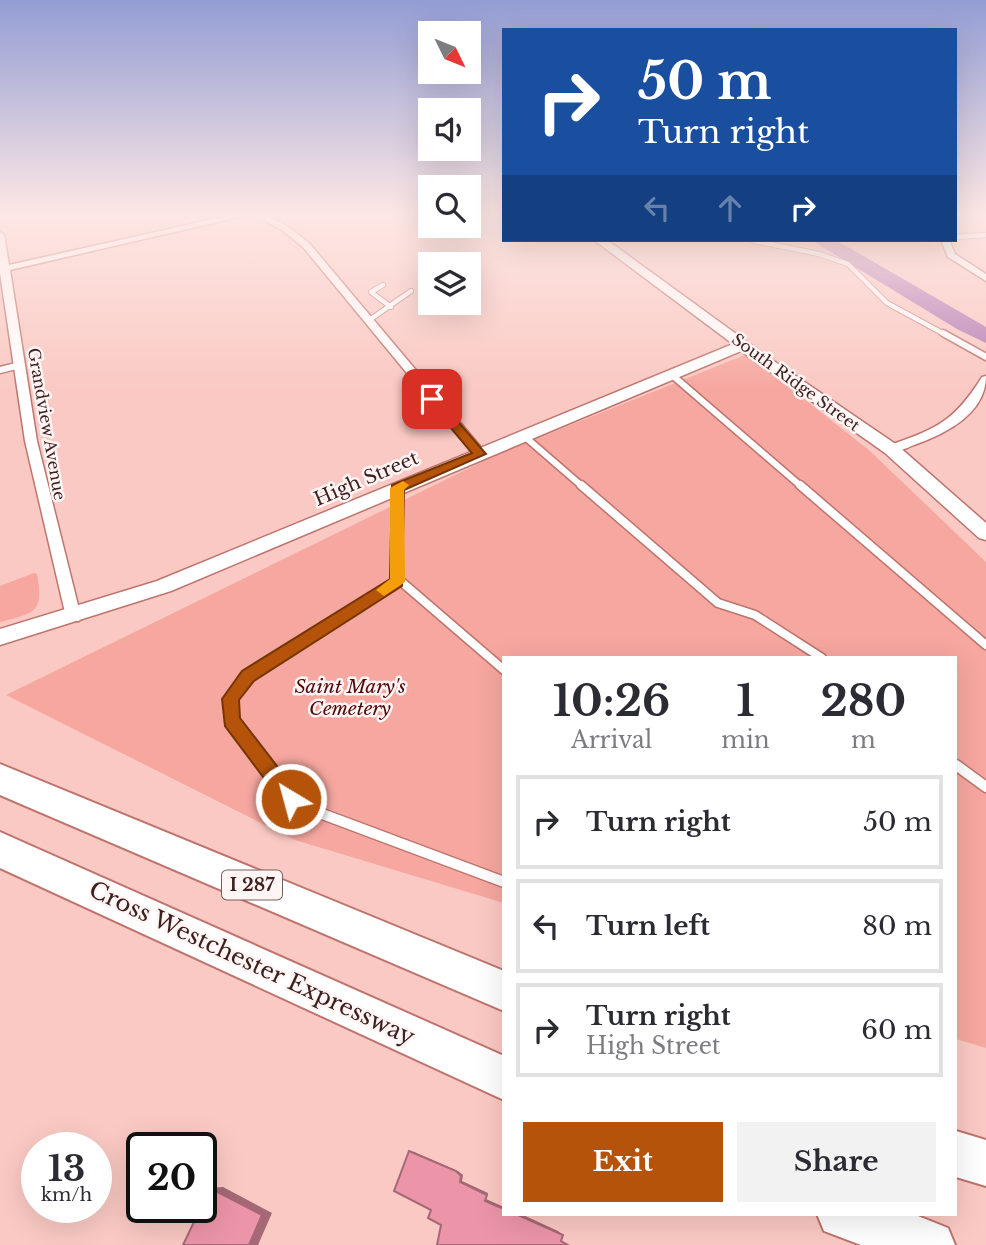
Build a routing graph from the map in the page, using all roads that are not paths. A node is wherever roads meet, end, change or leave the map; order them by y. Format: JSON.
{"nodes":[{"id":1,"x":4,"y":273,"type":"edge"},
{"id":2,"x":329,"y":273,"type":"edge"},
{"id":3,"x":645,"y":273,"type":"edge"},
{"id":4,"x":857,"y":273,"type":"edge"},
{"id":5,"x":383,"y":285,"type":"dead end"},
{"id":6,"x":411,"y":291,"type":"dead end"},
{"id":7,"x":391,"y":307,"type":"junction"},
{"id":8,"x":368,"y":321,"type":"junction"},
{"id":9,"x":743,"y":345,"type":"junction"},
{"id":10,"x":986,"y":357,"type":"edge"},
{"id":11,"x":20,"y":365,"type":"junction"},
{"id":12,"x":0,"y":370,"type":"edge"},
{"id":13,"x":672,"y":375,"type":"junction"},
{"id":14,"x":986,"y":379,"type":"edge"},
{"id":15,"x":524,"y":436,"type":"junction"},
{"id":16,"x":891,"y":449,"type":"junction"},
{"id":17,"x":480,"y":454,"type":"junction"},
{"id":18,"x":397,"y":488,"type":"junction"},
{"id":19,"x":986,"y":533,"type":"edge"},
{"id":20,"x":397,"y":578,"type":"junction"},
{"id":21,"x":73,"y":617,"type":"junction"},
{"id":22,"x":0,"y":637,"type":"edge"},
{"id":23,"x":986,"y":645,"type":"edge"},
{"id":24,"x":819,"y":656,"type":"edge"},
{"id":25,"x":502,"y":668,"type":"edge"},
{"id":26,"x":957,"y":766,"type":"edge"},
{"id":27,"x":0,"y":779,"type":"edge"},
{"id":28,"x":986,"y":787,"type":"edge"},
{"id":29,"x":0,"y":849,"type":"edge"},
{"id":30,"x":502,"y":881,"type":"edge"},
{"id":31,"x":502,"y":990,"type":"edge"},
{"id":32,"x":502,"y":1077,"type":"edge"},
{"id":33,"x":957,"y":1154,"type":"edge"},
{"id":34,"x":986,"y":1163,"type":"edge"},
{"id":35,"x":847,"y":1216,"type":"edge"},
{"id":36,"x":931,"y":1245,"type":"edge"}],
"edges":[{"from":1,"to":11,"type":"street","name":"Grandview Avenue"},
{"from":2,"to":8,"type":"street"},
{"from":3,"to":9,"type":"street","name":"South Ridge Street"},
{"from":4,"to":10,"type":"lane"},
{"from":5,"to":7,"type":"lane"},
{"from":6,"to":7,"type":"lane"},
{"from":7,"to":8,"type":"lane"},
{"from":8,"to":17,"type":"street"},
{"from":9,"to":13,"type":"street","name":"High Street"},
{"from":9,"to":16,"type":"street","name":"South Ridge Street"},
{"from":11,"to":12,"type":"lane"},
{"from":11,"to":21,"type":"street","name":"Grandview Avenue"},
{"from":13,"to":15,"type":"street","name":"High Street"},
{"from":13,"to":23,"type":"lane"},
{"from":14,"to":16,"type":"street"},
{"from":15,"to":17,"type":"street","name":"High Street"},
{"from":15,"to":24,"type":"lane"},
{"from":16,"to":19,"type":"street","name":"South Ridge Street"},
{"from":17,"to":18,"type":"street","name":"High Street"},
{"from":18,"to":20,"type":"lane"},
{"from":18,"to":21,"type":"street","name":"High Street"},
{"from":20,"to":25,"type":"lane"},
{"from":20,"to":30,"type":"lane"},
{"from":21,"to":22,"type":"street","name":"High Street"},
{"from":26,"to":28,"type":"lane"},
{"from":27,"to":31,"type":"highway","number":"I 287"},
{"from":29,"to":32,"type":"highway","name":"Cross Westchester Expressway"},
{"from":33,"to":34,"type":"highway"},
{"from":35,"to":36,"type":"highway"}]}
